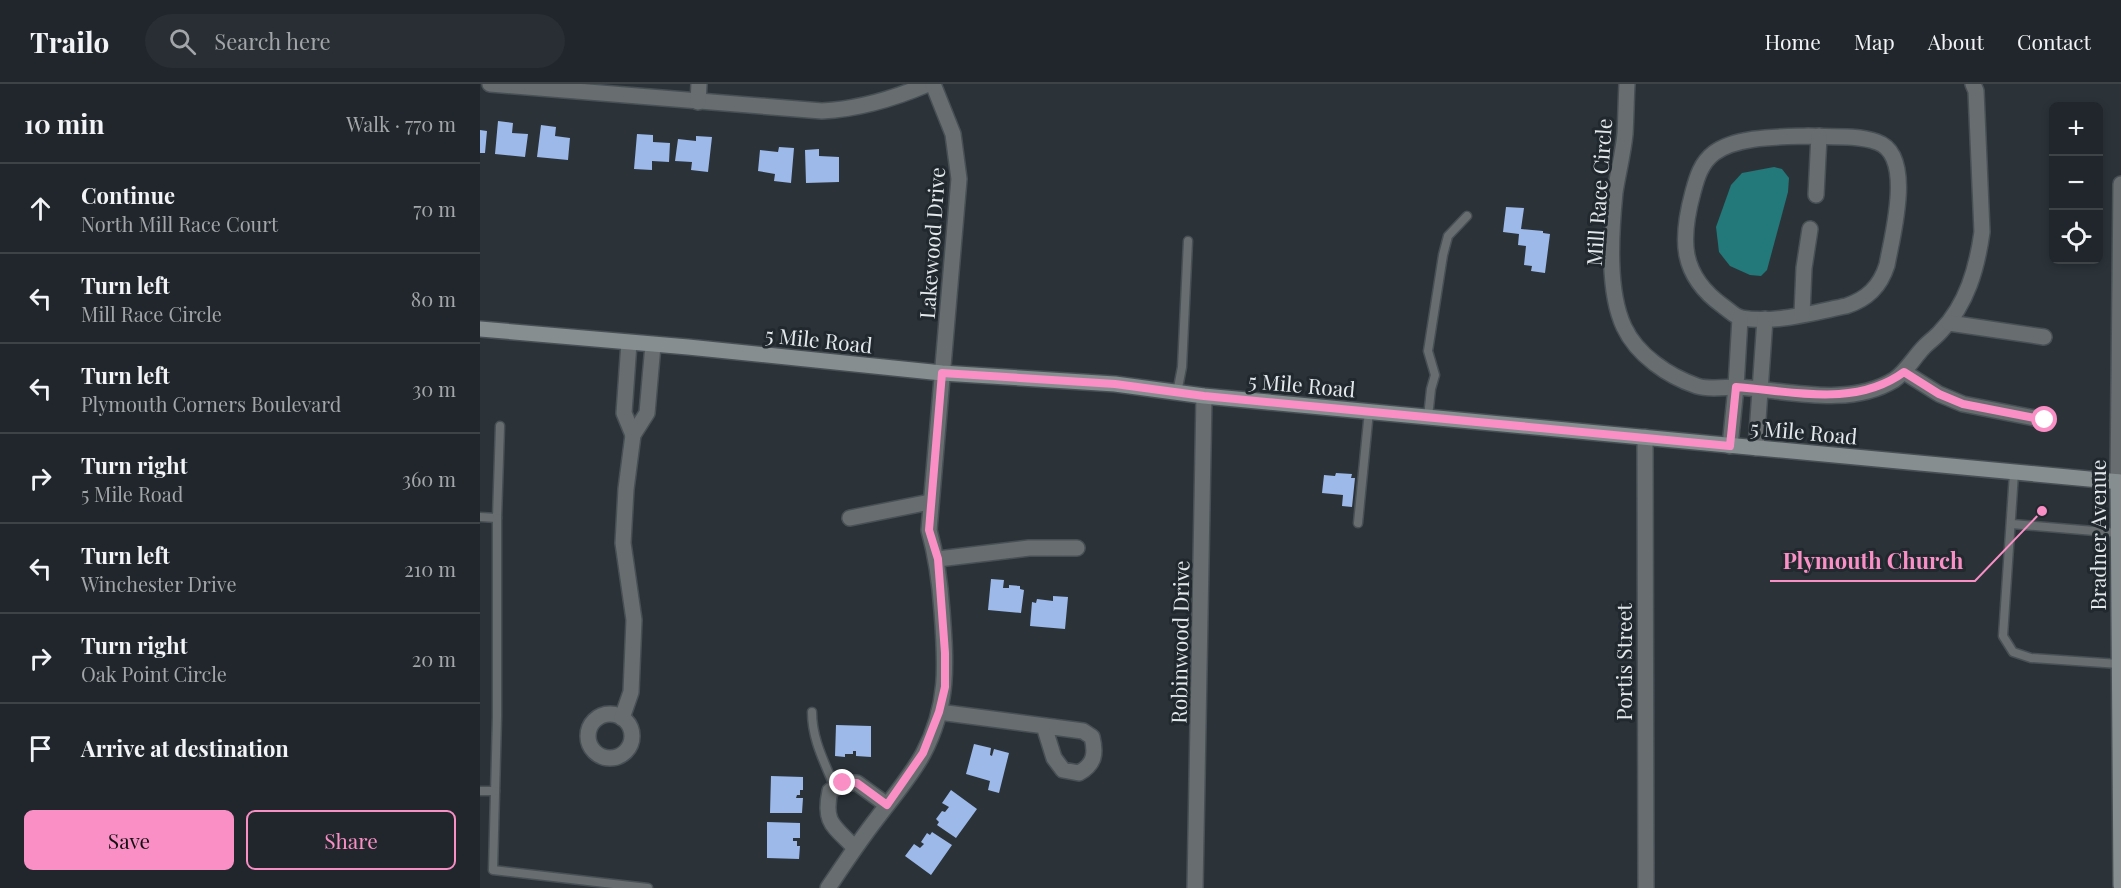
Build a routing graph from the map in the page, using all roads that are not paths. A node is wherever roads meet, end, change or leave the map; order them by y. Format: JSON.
{"nodes":[{"id":1,"x":490,"y":84,"type":"edge"},
{"id":2,"x":699,"y":84,"type":"edge"},
{"id":3,"x":928,"y":84,"type":"edge"},
{"id":4,"x":933,"y":84,"type":"edge"},
{"id":5,"x":1627,"y":84,"type":"edge"},
{"id":6,"x":1973,"y":84,"type":"edge"},
{"id":7,"x":698,"y":102,"type":"junction"},
{"id":8,"x":1819,"y":136,"type":"junction"},
{"id":9,"x":2121,"y":184,"type":"edge"},
{"id":10,"x":1816,"y":195,"type":"dead end"},
{"id":11,"x":1467,"y":216,"type":"dead end"},
{"id":12,"x":2121,"y":224,"type":"edge"},
{"id":13,"x":1810,"y":229,"type":"dead end"},
{"id":14,"x":1188,"y":241,"type":"dead end"},
{"id":15,"x":1802,"y":314,"type":"junction"},
{"id":16,"x":1740,"y":318,"type":"junction"},
{"id":17,"x":1765,"y":319,"type":"junction"},
{"id":18,"x":1949,"y":323,"type":"junction"},
{"id":19,"x":480,"y":330,"type":"edge"},
{"id":20,"x":2044,"y":337,"type":"dead end"},
{"id":21,"x":629,"y":343,"type":"junction"},
{"id":22,"x":653,"y":345,"type":"junction"},
{"id":23,"x":1904,"y":372,"type":"junction"},
{"id":24,"x":942,"y":373,"type":"junction"},
{"id":25,"x":1736,"y":387,"type":"junction"},
{"id":26,"x":1762,"y":389,"type":"junction"},
{"id":27,"x":1177,"y":393,"type":"junction"},
{"id":28,"x":1204,"y":396,"type":"junction"},
{"id":29,"x":1369,"y":411,"type":"junction"},
{"id":30,"x":1428,"y":417,"type":"junction"},
{"id":31,"x":2045,"y":420,"type":"dead end"},
{"id":32,"x":500,"y":426,"type":"dead end"},
{"id":33,"x":633,"y":435,"type":"junction"},
{"id":34,"x":1645,"y":437,"type":"junction"},
{"id":35,"x":1730,"y":446,"type":"junction"},
{"id":36,"x":1756,"y":448,"type":"junction"},
{"id":37,"x":2014,"y":473,"type":"junction"},
{"id":38,"x":2119,"y":482,"type":"edge"},
{"id":39,"x":930,"y":502,"type":"junction"},
{"id":40,"x":480,"y":517,"type":"edge"},
{"id":41,"x":497,"y":518,"type":"junction"},
{"id":42,"x":850,"y":518,"type":"dead end"},
{"id":43,"x":1358,"y":524,"type":"dead end"},
{"id":44,"x":2012,"y":524,"type":"junction"},
{"id":45,"x":2118,"y":533,"type":"junction"},
{"id":46,"x":1077,"y":548,"type":"dead end"},
{"id":47,"x":938,"y":559,"type":"junction"},
{"id":48,"x":2119,"y":664,"type":"junction"},
{"id":49,"x":812,"y":712,"type":"dead end"},
{"id":50,"x":939,"y":712,"type":"junction"},
{"id":51,"x":622,"y":718,"type":"dead end"},
{"id":52,"x":2120,"y":720,"type":"edge"},
{"id":53,"x":1044,"y":726,"type":"dead end"},
{"id":54,"x":835,"y":788,"type":"junction"},
{"id":55,"x":480,"y":791,"type":"edge"},
{"id":56,"x":495,"y":792,"type":"junction"},
{"id":57,"x":887,"y":805,"type":"junction"},
{"id":58,"x":854,"y":848,"type":"junction"},
{"id":59,"x":2121,"y":885,"type":"edge"},
{"id":60,"x":648,"y":888,"type":"edge"},
{"id":61,"x":828,"y":888,"type":"edge"},
{"id":62,"x":1195,"y":888,"type":"edge"},
{"id":63,"x":1646,"y":888,"type":"edge"}],
"edges":[{"from":1,"to":7,"type":"street"},
{"from":2,"to":7,"type":"street"},
{"from":3,"to":7,"type":"street"},
{"from":4,"to":24,"type":"street","name":"Lakewood Drive"},
{"from":5,"to":25,"type":"street","name":"Mill Race Circle"},
{"from":6,"to":18,"type":"street","name":"Mill Race Circle"},
{"from":8,"to":10,"type":"street"},
{"from":8,"to":15,"type":"street"},
{"from":8,"to":16,"type":"street"},
{"from":9,"to":12,"type":"street","name":"Bradner Avenue"},
{"from":11,"to":30,"type":"lane"},
{"from":12,"to":38,"type":"street","name":"Bradner Avenue"},
{"from":13,"to":15,"type":"street"},
{"from":14,"to":27,"type":"lane"},
{"from":15,"to":17,"type":"street"},
{"from":16,"to":17,"type":"street"},
{"from":16,"to":25,"type":"street"},
{"from":17,"to":26,"type":"street"},
{"from":18,"to":20,"type":"street"},
{"from":18,"to":23,"type":"street","name":"Mill Race Circle"},
{"from":19,"to":21,"type":"street","name":"5 Mile Road"},
{"from":21,"to":22,"type":"street","name":"5 Mile Road"},
{"from":21,"to":33,"type":"street"},
{"from":22,"to":24,"type":"street","name":"5 Mile Road"},
{"from":22,"to":33,"type":"street"},
{"from":23,"to":26,"type":"street","name":"Mill Race Circle"},
{"from":23,"to":31,"type":"street"},
{"from":24,"to":27,"type":"street","name":"5 Mile Road"},
{"from":24,"to":39,"type":"street","name":"Lakewood Drive"},
{"from":25,"to":26,"type":"street","name":"Mill Race Circle"},
{"from":25,"to":35,"type":"street"},
{"from":26,"to":36,"type":"street"},
{"from":27,"to":28,"type":"street","name":"5 Mile Road"},
{"from":28,"to":29,"type":"street","name":"5 Mile Road"},
{"from":28,"to":62,"type":"street","name":"Robinwood Drive"},
{"from":29,"to":30,"type":"street","name":"5 Mile Road"},
{"from":29,"to":43,"type":"lane"},
{"from":30,"to":34,"type":"street","name":"5 Mile Road"},
{"from":32,"to":41,"type":"lane"},
{"from":33,"to":51,"type":"street"},
{"from":34,"to":35,"type":"street","name":"5 Mile Road"},
{"from":34,"to":63,"type":"street","name":"Portis Street"},
{"from":35,"to":36,"type":"street","name":"5 Mile Road"},
{"from":36,"to":37,"type":"street","name":"5 Mile Road"},
{"from":37,"to":38,"type":"street","name":"5 Mile Road"},
{"from":37,"to":44,"type":"lane"},
{"from":38,"to":45,"type":"street","name":"Bradner Avenue"},
{"from":39,"to":42,"type":"street"},
{"from":39,"to":47,"type":"street","name":"Lakewood Drive"},
{"from":40,"to":41,"type":"lane"},
{"from":41,"to":56,"type":"lane"},
{"from":44,"to":45,"type":"lane"},
{"from":44,"to":48,"type":"lane"},
{"from":45,"to":48,"type":"street","name":"Bradner Avenue"},
{"from":46,"to":47,"type":"street"},
{"from":47,"to":50,"type":"street","name":"Lakewood Drive"},
{"from":48,"to":52,"type":"street","name":"Bradner Avenue"},
{"from":49,"to":54,"type":"lane"},
{"from":50,"to":53,"type":"street"},
{"from":50,"to":57,"type":"street","name":"Lakewood Drive"},
{"from":52,"to":59,"type":"street","name":"Bradner Avenue"},
{"from":54,"to":57,"type":"street"},
{"from":54,"to":58,"type":"street"},
{"from":55,"to":56,"type":"lane"},
{"from":56,"to":60,"type":"lane"},
{"from":57,"to":58,"type":"street","name":"Lakewood Drive"},
{"from":58,"to":61,"type":"street","name":"Lakewood Drive"}]}
